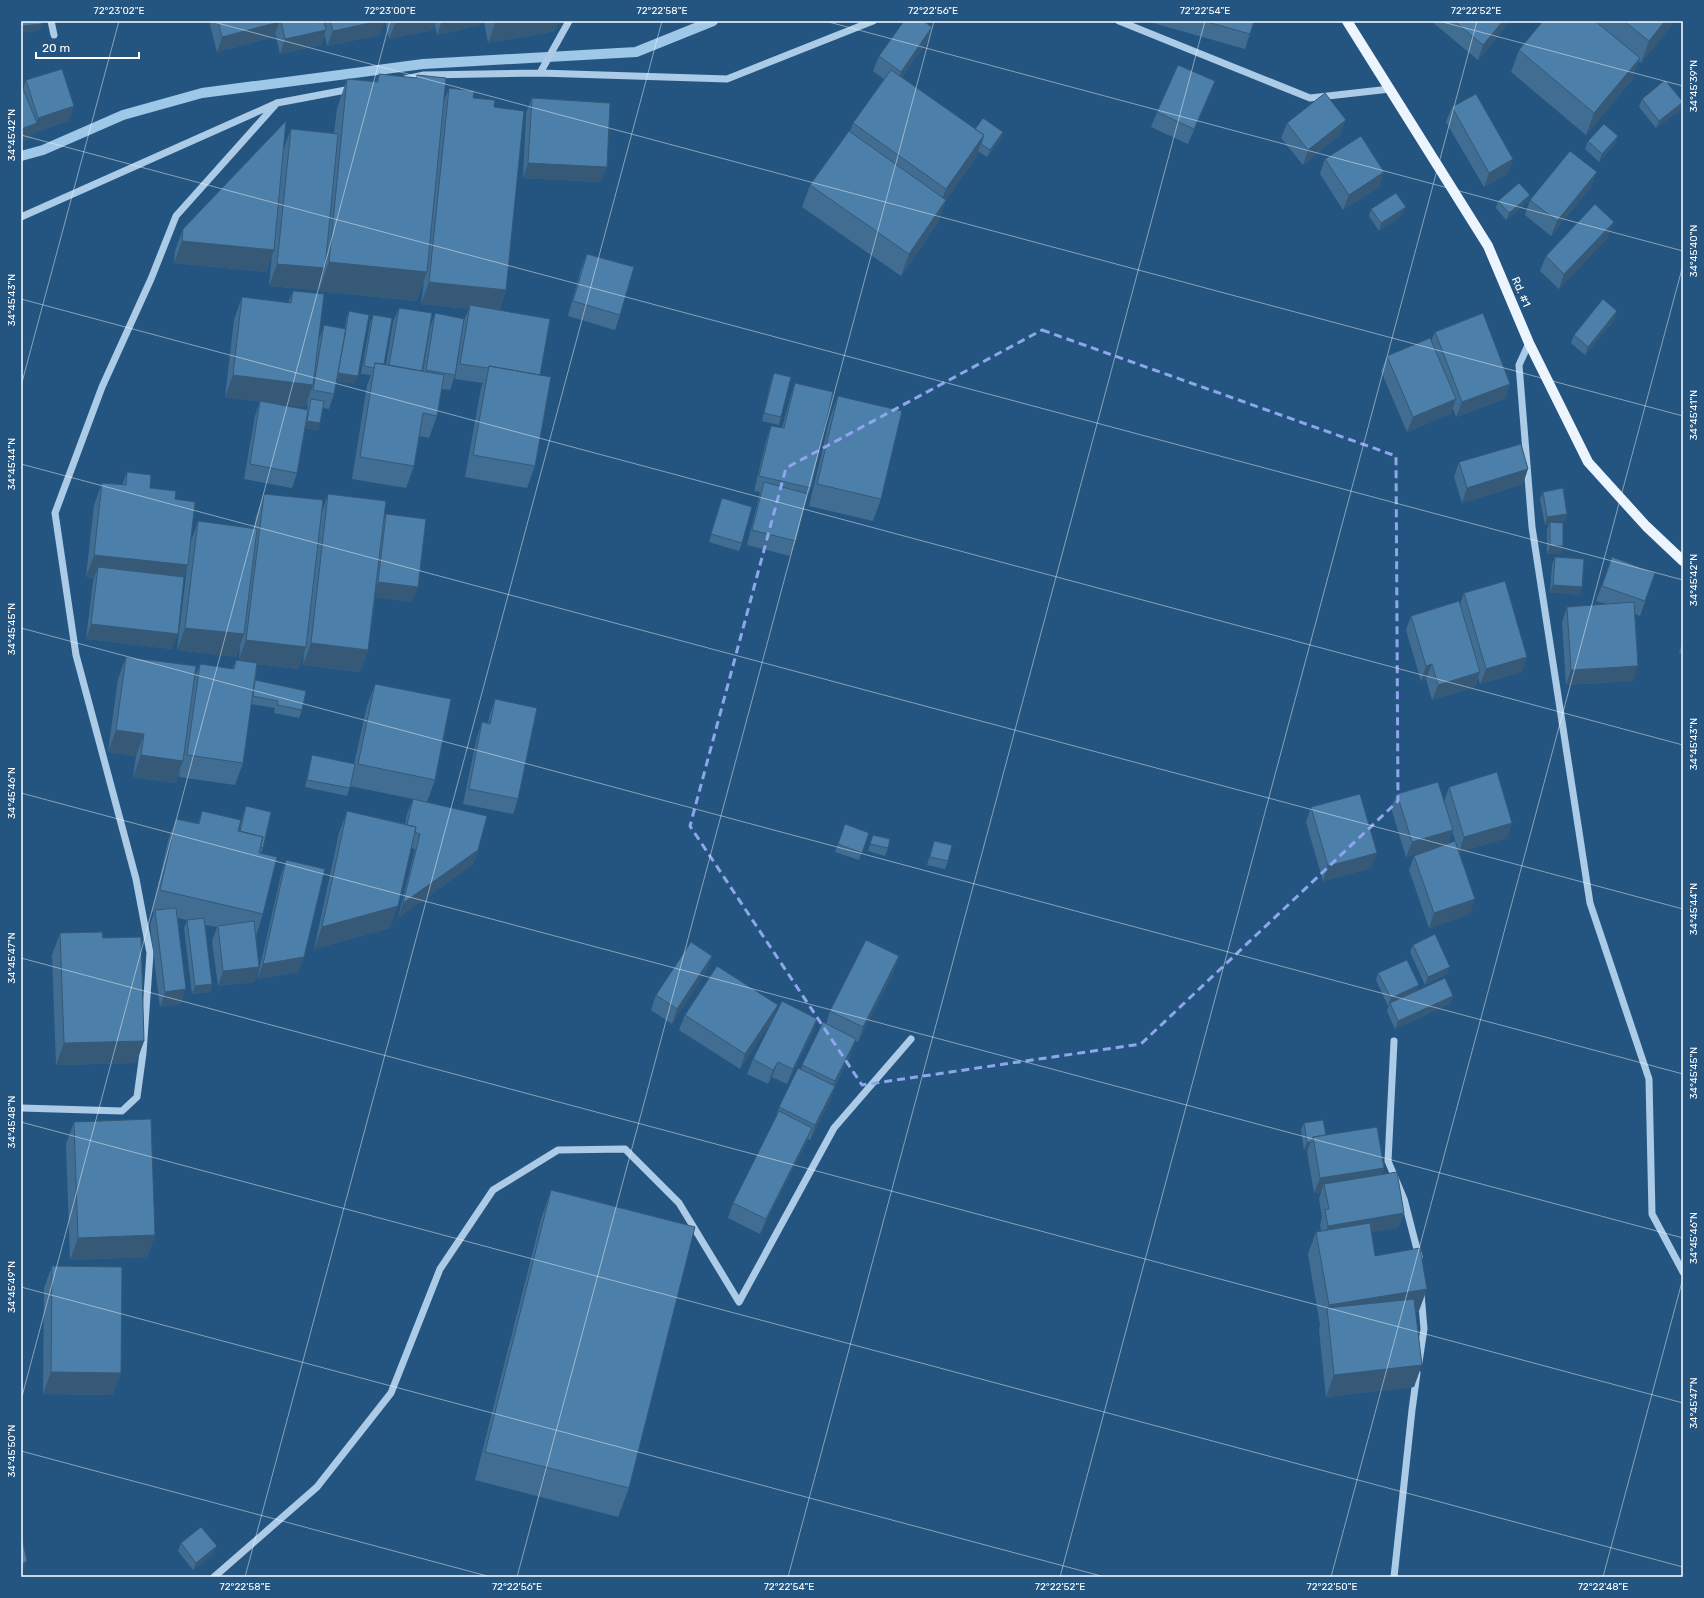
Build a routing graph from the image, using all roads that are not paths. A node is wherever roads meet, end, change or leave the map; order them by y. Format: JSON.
{"nodes":[{"id":1,"x":51,"y":21,"type":"edge"},
{"id":2,"x":569,"y":21,"type":"edge"},
{"id":3,"x":873,"y":21,"type":"edge"},
{"id":4,"x":1118,"y":21,"type":"edge"},
{"id":5,"x":1347,"y":21,"type":"edge"},
{"id":6,"x":54,"y":35,"type":"dead end"},
{"id":7,"x":540,"y":73,"type":"junction"},
{"id":8,"x":393,"y":81,"type":"edge"},
{"id":9,"x":362,"y":87,"type":"edge"},
{"id":10,"x":1390,"y":89,"type":"junction"},
{"id":11,"x":277,"y":103,"type":"junction"},
{"id":12,"x":21,"y":217,"type":"edge"},
{"id":13,"x":1529,"y":343,"type":"junction"},
{"id":14,"x":1683,"y":561,"type":"edge"},
{"id":15,"x":911,"y":1039,"type":"dead end"},
{"id":16,"x":1394,"y":1041,"type":"dead end"},
{"id":17,"x":21,"y":1108,"type":"edge"},
{"id":18,"x":1419,"y":1264,"type":"edge"},
{"id":19,"x":1683,"y":1272,"type":"edge"},
{"id":20,"x":1421,"y":1285,"type":"edge"},
{"id":21,"x":214,"y":1577,"type":"edge"},
{"id":22,"x":1394,"y":1577,"type":"edge"}],
"edges":[{"from":1,"to":6,"type":"street"},
{"from":2,"to":7,"type":"street"},
{"from":3,"to":7,"type":"street"},
{"from":4,"to":10,"type":"street"},
{"from":5,"to":10,"type":"main road","name":"Rd. #1"},
{"from":7,"to":8,"type":"street"},
{"from":9,"to":11,"type":"street"},
{"from":10,"to":13,"type":"main road","name":"Rd. #1"},
{"from":11,"to":12,"type":"street"},
{"from":11,"to":17,"type":"street"},
{"from":13,"to":14,"type":"main road","name":"Rd. #1"},
{"from":13,"to":19,"type":"street"},
{"from":15,"to":21,"type":"street"},
{"from":16,"to":18,"type":"street"},
{"from":20,"to":22,"type":"street"}]}
